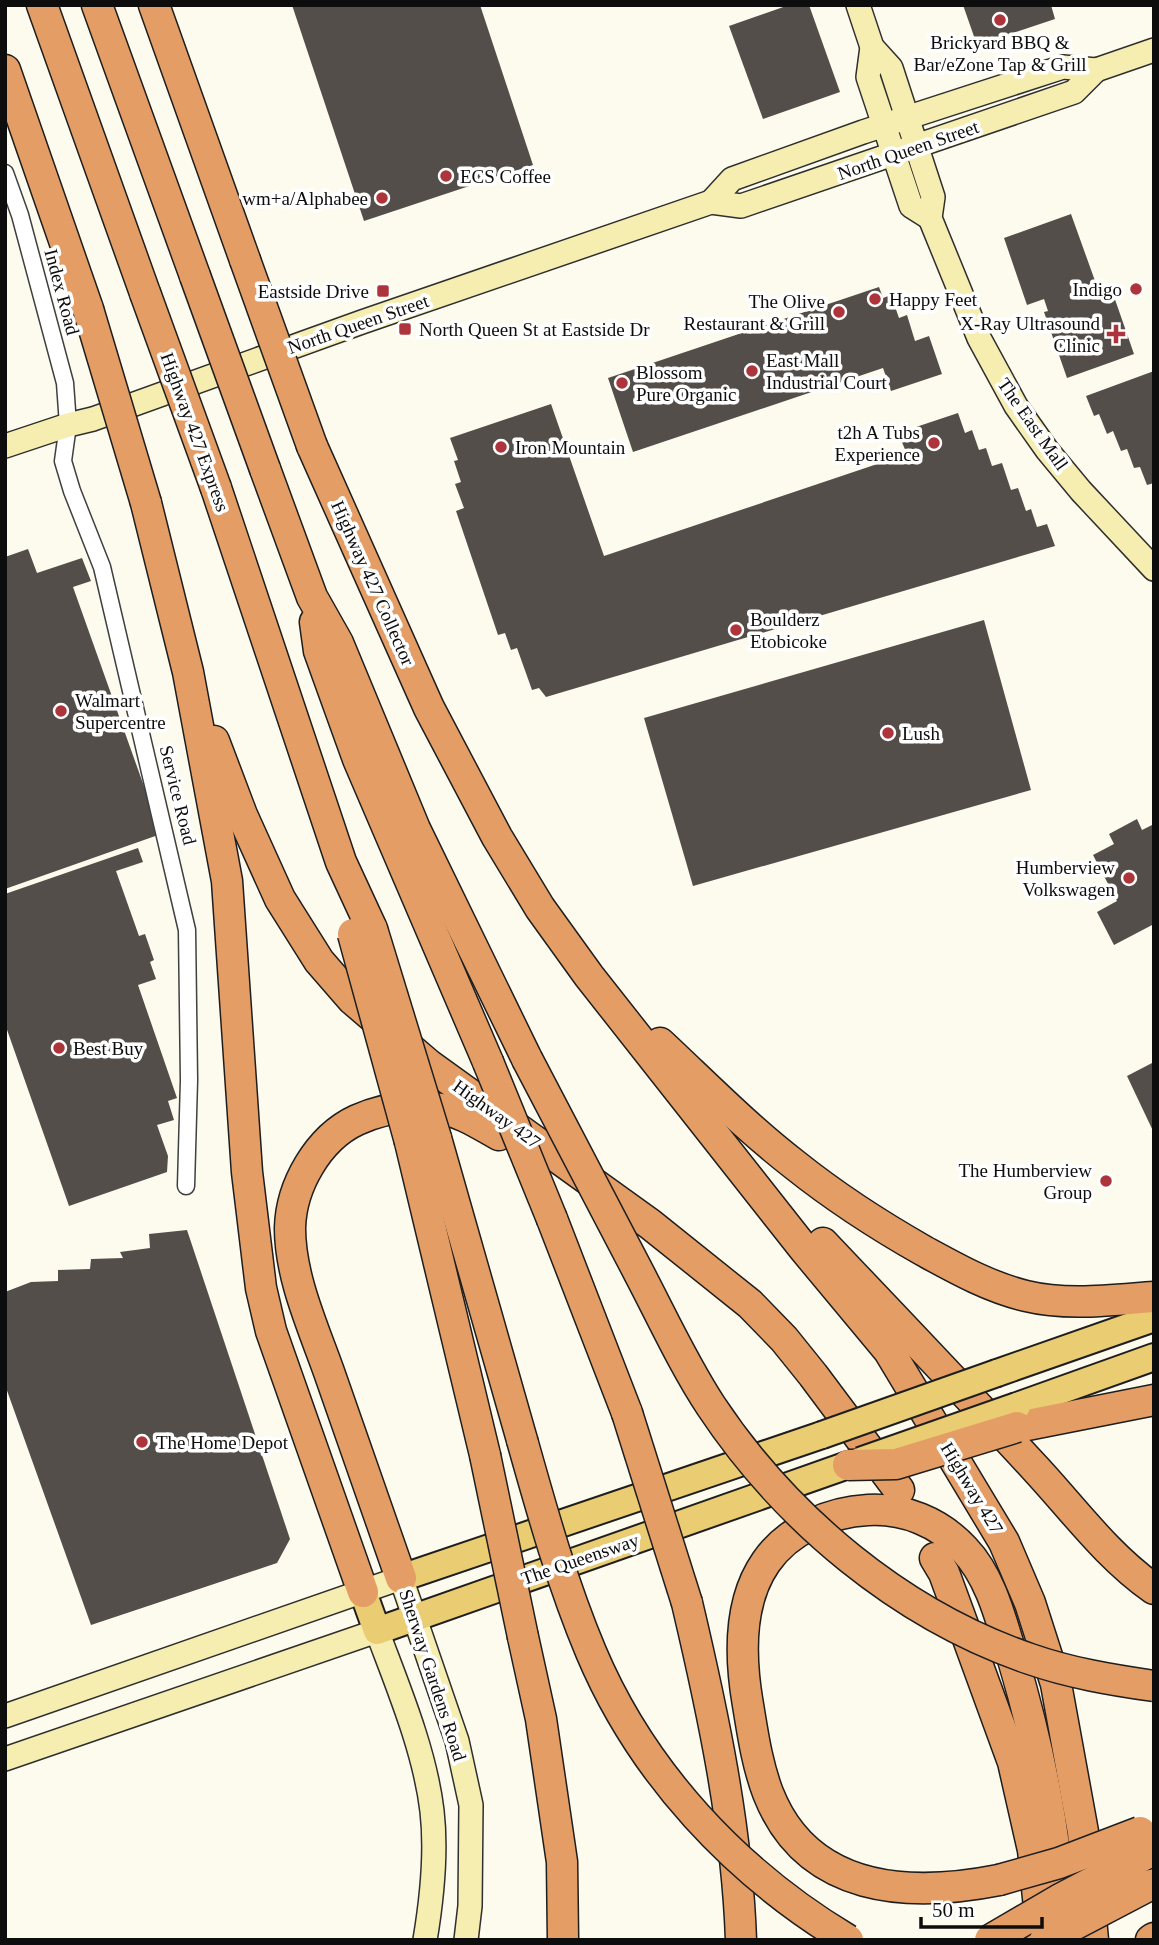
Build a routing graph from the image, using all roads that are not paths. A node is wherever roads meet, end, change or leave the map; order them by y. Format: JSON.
{"nodes":[{"id":1,"x":42,"y":5,"type":"edge"},
{"id":2,"x":97,"y":5,"type":"edge"},
{"id":3,"x":154,"y":5,"type":"edge"},
{"id":4,"x":858,"y":5,"type":"edge"},
{"id":5,"x":872,"y":47,"type":"junction"},
{"id":6,"x":1154,"y":50,"type":"edge"},
{"id":7,"x":5,"y":70,"type":"edge"},
{"id":8,"x":1096,"y":70,"type":"junction"},
{"id":9,"x":907,"y":118,"type":"junction"},
{"id":10,"x":885,"y":125,"type":"junction"},
{"id":11,"x":917,"y":146,"type":"junction"},
{"id":12,"x":894,"y":154,"type":"junction"},
{"id":13,"x":5,"y":173,"type":"edge"},
{"id":14,"x":711,"y":202,"type":"junction"},
{"id":15,"x":930,"y":218,"type":"junction"},
{"id":16,"x":68,"y":425,"type":"junction"},
{"id":17,"x":5,"y":446,"type":"edge"},
{"id":18,"x":1154,"y":569,"type":"edge"},
{"id":19,"x":312,"y":597,"type":"junction"},
{"id":20,"x":188,"y":672,"type":"junction"},
{"id":21,"x":589,"y":976,"type":"junction"},
{"id":22,"x":693,"y":1108,"type":"junction"},
{"id":23,"x":423,"y":1140,"type":"junction"},
{"id":24,"x":187,"y":1186,"type":"dead end"},
{"id":25,"x":650,"y":1224,"type":"junction"},
{"id":26,"x":1154,"y":1297,"type":"edge"},
{"id":27,"x":1154,"y":1318,"type":"edge"},
{"id":28,"x":1154,"y":1356,"type":"edge"},
{"id":29,"x":1154,"y":1400,"type":"edge"},
{"id":30,"x":1017,"y":1416,"type":"junction"},
{"id":31,"x":848,"y":1465,"type":"joint"},
{"id":32,"x":899,"y":1490,"type":"dead end"},
{"id":33,"x":935,"y":1558,"type":"dead end"},
{"id":34,"x":401,"y":1578,"type":"junction"},
{"id":35,"x":1154,"y":1589,"type":"edge"},
{"id":36,"x":363,"y":1592,"type":"junction"},
{"id":37,"x":414,"y":1616,"type":"junction"},
{"id":38,"x":377,"y":1631,"type":"junction"},
{"id":39,"x":1154,"y":1686,"type":"edge"},
{"id":40,"x":5,"y":1716,"type":"edge"},
{"id":41,"x":998,"y":1727,"type":"junction"},
{"id":42,"x":5,"y":1759,"type":"edge"},
{"id":43,"x":1149,"y":1840,"type":"edge"},
{"id":44,"x":1152,"y":1884,"type":"edge"},
{"id":45,"x":425,"y":1940,"type":"edge"},
{"id":46,"x":466,"y":1940,"type":"edge"},
{"id":47,"x":563,"y":1940,"type":"edge"},
{"id":48,"x":741,"y":1940,"type":"edge"},
{"id":49,"x":848,"y":1940,"type":"edge"},
{"id":50,"x":990,"y":1940,"type":"edge"},
{"id":51,"x":1024,"y":1940,"type":"edge"},
{"id":52,"x":1044,"y":1940,"type":"edge"},
{"id":53,"x":1062,"y":1940,"type":"edge"},
{"id":54,"x":1093,"y":1940,"type":"edge"}],
"edges":[{"from":1,"to":23,"type":"highway","name":"Highway 427 Express","bridge":true},
{"from":2,"to":19,"type":"highway","bridge":true},
{"from":3,"to":21,"type":"highway","name":"Highway 427 Collector","bridge":true},
{"from":4,"to":5,"type":"main road","name":"The East Mall"},
{"from":5,"to":9,"type":"main road","name":"The East Mall"},
{"from":5,"to":10,"type":"main road","name":"The East Mall"},
{"from":6,"to":8,"type":"main road","name":"North Queen Street"},
{"from":7,"to":20,"type":"highway","bridge":true},
{"from":8,"to":9,"type":"main road","name":"North Queen Street"},
{"from":8,"to":11,"type":"main road","name":"North Queen Street"},
{"from":9,"to":10,"type":"main road","name":"North Queen Street"},
{"from":9,"to":11,"type":"main road","name":"The East Mall"},
{"from":10,"to":12,"type":"main road","name":"The East Mall"},
{"from":10,"to":14,"type":"main road","name":"North Queen Street"},
{"from":11,"to":12,"type":"main road","name":"North Queen Street"},
{"from":11,"to":15,"type":"main road","name":"The East Mall"},
{"from":12,"to":14,"type":"main road","name":"North Queen Street"},
{"from":12,"to":15,"type":"main road","name":"The East Mall"},
{"from":13,"to":16,"type":"street","name":"Index Road"},
{"from":14,"to":16,"type":"main road","name":"North Queen Street"},
{"from":15,"to":18,"type":"main road","name":"The East Mall"},
{"from":16,"to":17,"type":"main road","name":"North Queen Street"},
{"from":16,"to":24,"type":"street","name":"Service Road"},
{"from":19,"to":39,"type":"highway","bridge":true},
{"from":19,"to":48,"type":"highway","bridge":true},
{"from":20,"to":25,"type":"highway","name":"Highway 427"},
{"from":20,"to":36,"type":"highway"},
{"from":21,"to":22,"type":"highway","name":"Highway 427 Collector"},
{"from":21,"to":26,"type":"highway"},
{"from":22,"to":35,"type":"highway"},
{"from":22,"to":54,"type":"highway","name":"Highway 427"},
{"from":23,"to":47,"type":"highway","bridge":true},
{"from":23,"to":49,"type":"highway","bridge":true},
{"from":25,"to":32,"type":"highway","name":"Highway 427"},
{"from":25,"to":34,"type":"highway"},
{"from":27,"to":34,"type":"main road","name":"The Queensway","bridge":true},
{"from":28,"to":30,"type":"main road"},
{"from":29,"to":30,"type":"highway"},
{"from":30,"to":31,"type":"highway","bridge":true},
{"from":31,"to":37,"type":"main road","name":"The Queensway"},
{"from":33,"to":41,"type":"highway"},
{"from":34,"to":36,"type":"main road","name":"The Queensway"},
{"from":34,"to":37,"type":"main road","name":"Sherway Gardens Road"},
{"from":36,"to":38,"type":"main road","name":"Sherway Gardens Road"},
{"from":36,"to":40,"type":"main road","name":"The Queensway"},
{"from":37,"to":38,"type":"main road","name":"The Queensway"},
{"from":37,"to":46,"type":"main road","name":"Sherway Gardens Road"},
{"from":38,"to":42,"type":"main road","name":"The Queensway"},
{"from":38,"to":45,"type":"main road","name":"Sherway Gardens Road"},
{"from":41,"to":51,"type":"highway"},
{"from":41,"to":52,"type":"highway"},
{"from":43,"to":50,"type":"highway","bridge":true},
{"from":43,"to":53,"type":"highway","bridge":true},
{"from":44,"to":52,"type":"highway","bridge":true}]}
